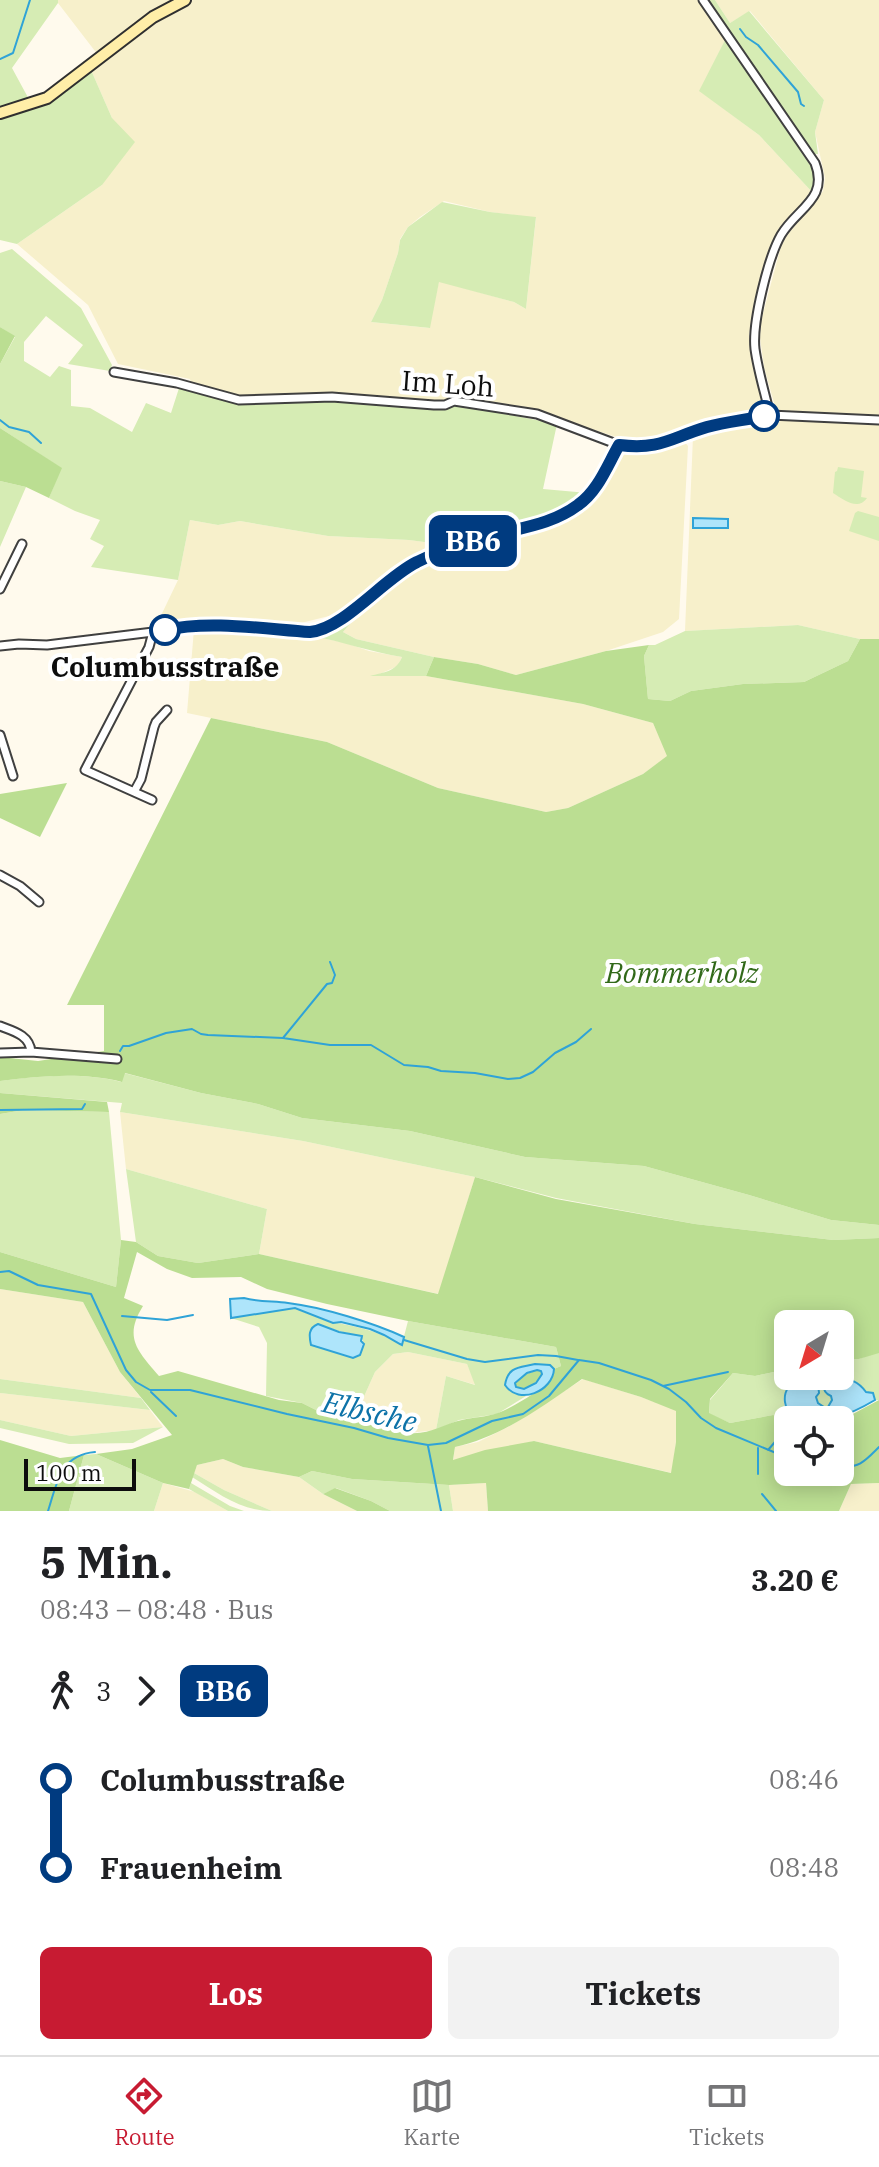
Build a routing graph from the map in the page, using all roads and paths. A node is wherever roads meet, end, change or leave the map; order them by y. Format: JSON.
{"nodes":[{"id":1,"x":185,"y":0,"type":"edge"},
{"id":2,"x":703,"y":0,"type":"edge"},
{"id":3,"x":0,"y":113,"type":"edge"},
{"id":4,"x":114,"y":372,"type":"dead end"},
{"id":5,"x":770,"y":415,"type":"junction"},
{"id":6,"x":879,"y":420,"type":"edge"},
{"id":7,"x":619,"y":445,"type":"junction"},
{"id":8,"x":22,"y":544,"type":"dead end"},
{"id":9,"x":0,"y":589,"type":"edge"},
{"id":10,"x":153,"y":632,"type":"junction"},
{"id":11,"x":0,"y":646,"type":"edge"},
{"id":12,"x":167,"y":710,"type":"dead end"},
{"id":13,"x":0,"y":735,"type":"edge"},
{"id":14,"x":13,"y":776,"type":"dead end"},
{"id":15,"x":134,"y":792,"type":"junction"},
{"id":16,"x":152,"y":800,"type":"dead end"},
{"id":17,"x":0,"y":875,"type":"edge"},
{"id":18,"x":39,"y":902,"type":"dead end"},
{"id":19,"x":0,"y":1026,"type":"edge"},
{"id":20,"x":31,"y":1052,"type":"junction"},
{"id":21,"x":0,"y":1053,"type":"edge"},
{"id":22,"x":117,"y":1059,"type":"dead end"}],
"edges":[{"from":1,"to":3,"type":"main road"},
{"from":2,"to":5,"type":"street"},
{"from":4,"to":7,"type":"street","name":"Im Loh"},
{"from":5,"to":6,"type":"street","name":"Im Loh"},
{"from":5,"to":7,"type":"street","name":"Im Loh"},
{"from":7,"to":10,"type":"street"},
{"from":8,"to":9,"type":"street"},
{"from":10,"to":11,"type":"street"},
{"from":10,"to":15,"type":"street"},
{"from":12,"to":15,"type":"street"},
{"from":13,"to":14,"type":"street"},
{"from":15,"to":16,"type":"street"},
{"from":17,"to":18,"type":"street"},
{"from":19,"to":20,"type":"street"},
{"from":20,"to":21,"type":"street"},
{"from":20,"to":22,"type":"street"}]}
